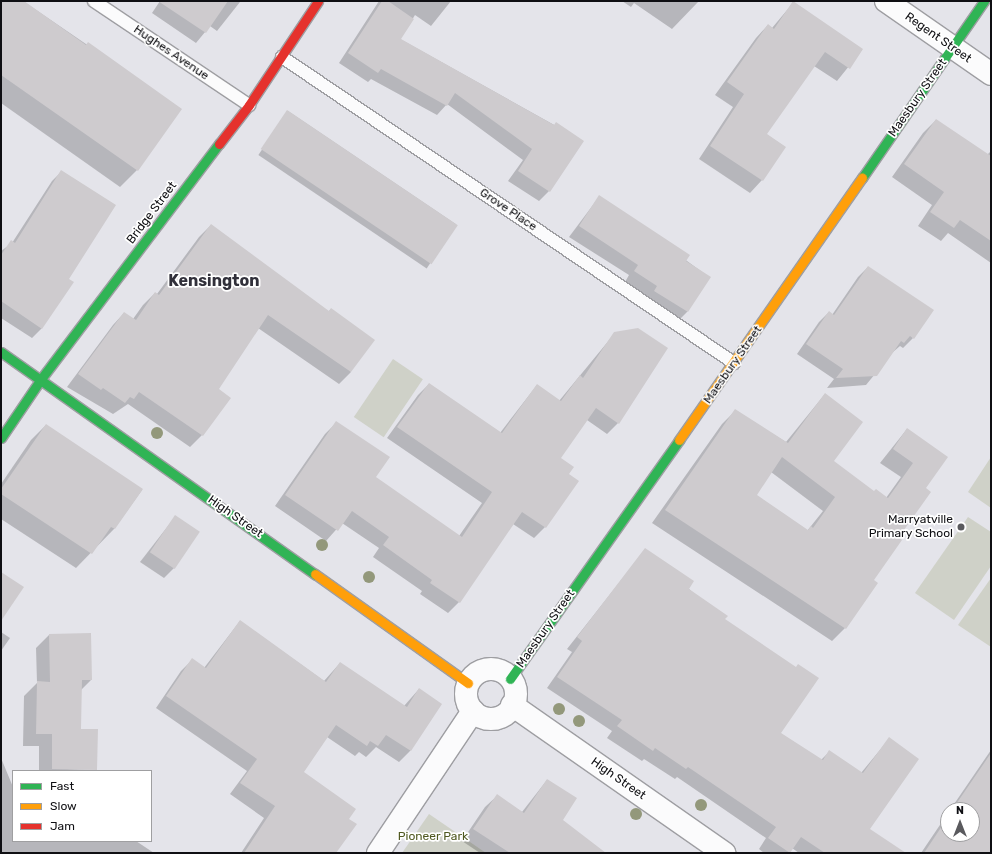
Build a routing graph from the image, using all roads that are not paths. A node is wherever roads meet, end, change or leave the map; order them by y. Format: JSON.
{"nodes":[{"id":1,"x":94,"y":1,"type":"edge"},
{"id":2,"x":318,"y":1,"type":"edge"},
{"id":3,"x":886,"y":1,"type":"edge"},
{"id":4,"x":984,"y":1,"type":"edge"},
{"id":5,"x":952,"y":48,"type":"junction"},
{"id":6,"x":282,"y":57,"type":"junction"},
{"id":7,"x":991,"y":74,"type":"edge"},
{"id":8,"x":249,"y":105,"type":"junction"},
{"id":9,"x":1,"y":352,"type":"edge"},
{"id":10,"x":734,"y":364,"type":"junction"},
{"id":11,"x":41,"y":379,"type":"junction"},
{"id":12,"x":1,"y":438,"type":"edge"},
{"id":13,"x":510,"y":679,"type":"junction"},
{"id":14,"x":468,"y":682,"type":"junction"},
{"id":15,"x":512,"y":705,"type":"junction"},
{"id":16,"x":473,"y":711,"type":"junction"},
{"id":17,"x":378,"y":853,"type":"edge"},
{"id":18,"x":724,"y":853,"type":"edge"}],
"edges":[{"from":1,"to":8,"type":"lane","name":"Hughes Avenue"},
{"from":2,"to":6,"type":"street","name":"Bridge Street"},
{"from":3,"to":5,"type":"street","name":"Regent Street"},
{"from":4,"to":5,"type":"street","name":"Maesbury Street"},
{"from":5,"to":7,"type":"street","name":"Regent Street"},
{"from":5,"to":10,"type":"street","name":"Maesbury Street"},
{"from":6,"to":8,"type":"street","name":"Bridge Street"},
{"from":6,"to":10,"type":"lane","name":"Grove Place"},
{"from":8,"to":11,"type":"street","name":"Bridge Street"},
{"from":9,"to":11,"type":"street","name":"High Street"},
{"from":10,"to":13,"type":"street","name":"Maesbury Street"},
{"from":11,"to":12,"type":"street","name":"Bridge Street"},
{"from":11,"to":14,"type":"street","name":"High Street"},
{"from":13,"to":14,"type":"street"},
{"from":13,"to":15,"type":"street"},
{"from":14,"to":16,"type":"street"},
{"from":15,"to":16,"type":"street"},
{"from":15,"to":18,"type":"street","name":"High Street"},
{"from":16,"to":17,"type":"street"}]}
